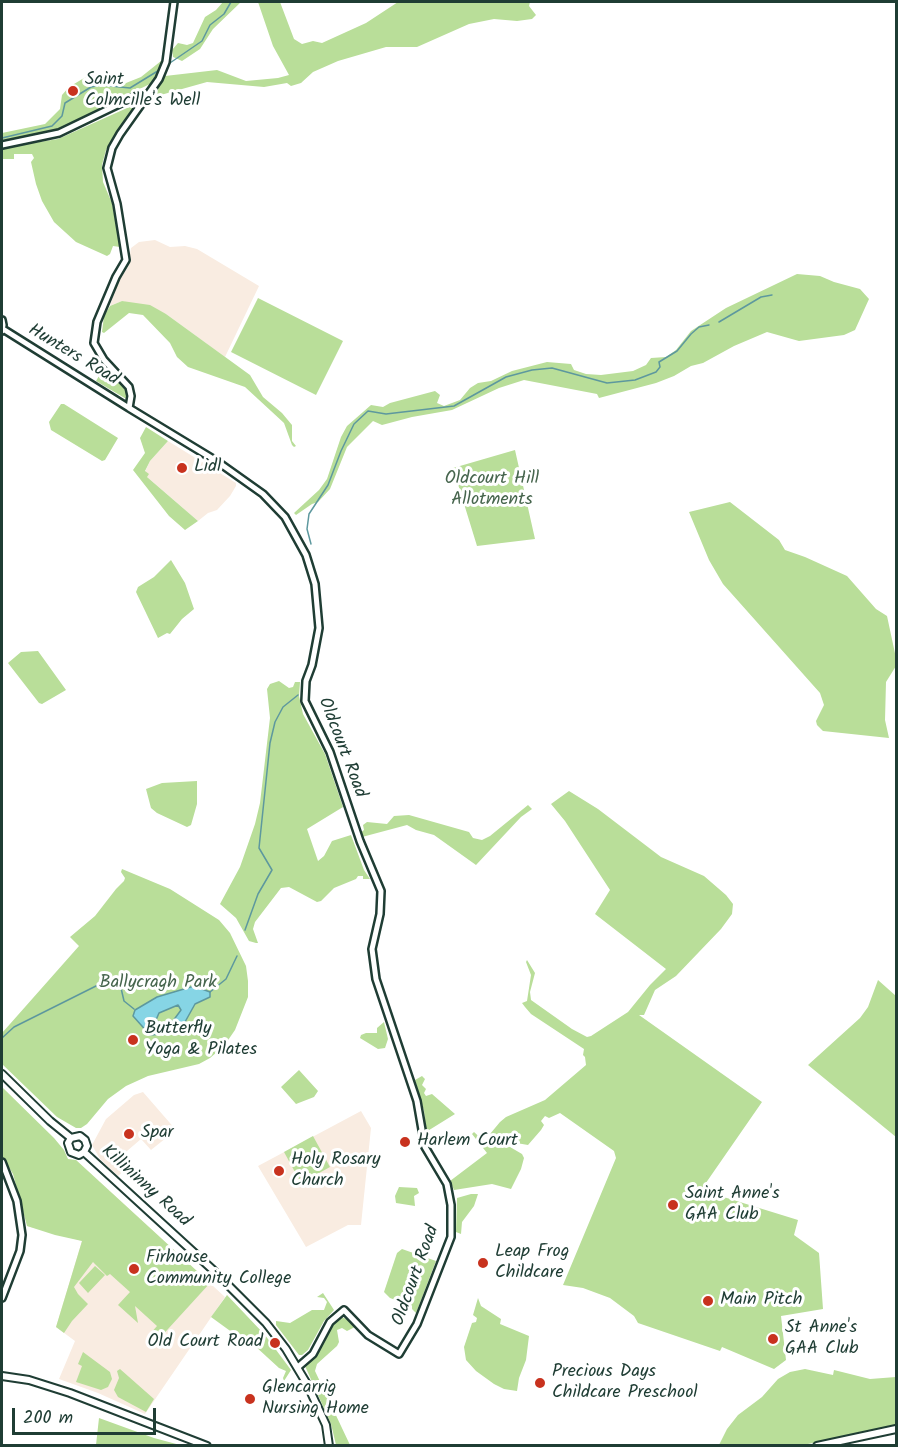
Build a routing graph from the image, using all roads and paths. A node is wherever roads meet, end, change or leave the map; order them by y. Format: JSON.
{"nodes":[{"id":1,"x":174,"y":2,"type":"edge"},
{"id":2,"x":147,"y":96,"type":"junction"},
{"id":3,"x":2,"y":145,"type":"edge"},
{"id":4,"x":2,"y":320,"type":"edge"},
{"id":5,"x":2,"y":330,"type":"edge"},
{"id":6,"x":129,"y":408,"type":"junction"},
{"id":7,"x":2,"y":1074,"type":"edge"},
{"id":8,"x":71,"y":1138,"type":"junction"},
{"id":9,"x":84,"y":1152,"type":"junction"},
{"id":10,"x":2,"y":1162,"type":"edge"},
{"id":11,"x":2,"y":1298,"type":"edge"},
{"id":12,"x":297,"y":1367,"type":"junction"},
{"id":13,"x":2,"y":1376,"type":"edge"},
{"id":14,"x":897,"y":1429,"type":"edge"},
{"id":15,"x":207,"y":1446,"type":"edge"},
{"id":16,"x":329,"y":1446,"type":"edge"},
{"id":17,"x":817,"y":1446,"type":"edge"}],
"edges":[{"from":1,"to":2,"type":"street"},
{"from":2,"to":3,"type":"street"},
{"from":2,"to":6,"type":"street"},
{"from":4,"to":5,"type":"street","name":"Hunters Road"},
{"from":5,"to":6,"type":"street","name":"Hunters Road"},
{"from":6,"to":12,"type":"street","name":"Oldcourt Road"},
{"from":7,"to":8,"type":"main road","name":"Killininny Road"},
{"from":8,"to":9,"type":"main road","name":"Killininny Road"},
{"from":8,"to":9,"type":"main road","name":"Killininny Road"},
{"from":9,"to":12,"type":"main road","name":"Killininny Road"},
{"from":10,"to":11,"type":"street"},
{"from":12,"to":16,"type":"main road","name":"Killininny Road"},
{"from":13,"to":15,"type":"main road"},
{"from":14,"to":17,"type":"main road"}]}
